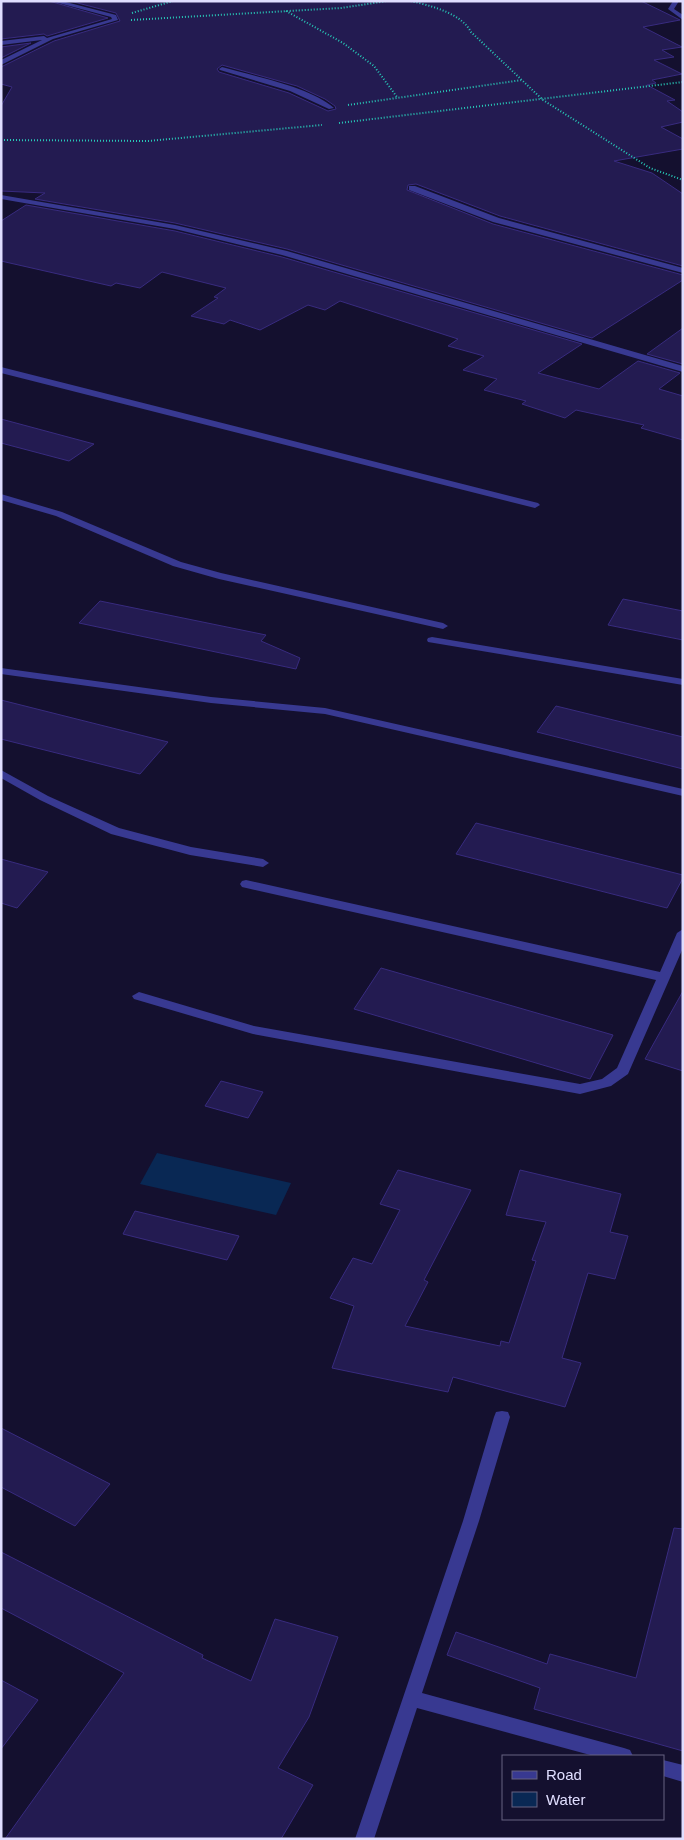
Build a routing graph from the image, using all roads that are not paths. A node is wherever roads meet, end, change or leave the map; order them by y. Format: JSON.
{"nodes":[{"id":1,"x":54,"y":1,"type":"edge"},
{"id":2,"x":676,"y":1,"type":"edge"},
{"id":3,"x":683,"y":18,"type":"edge"},
{"id":4,"x":51,"y":38,"type":"junction"},
{"id":5,"x":1,"y":43,"type":"edge"},
{"id":6,"x":1,"y":63,"type":"edge"},
{"id":7,"x":222,"y":69,"type":"dead end"},
{"id":8,"x":331,"y":108,"type":"road end"},
{"id":9,"x":412,"y":188,"type":"dead end"},
{"id":10,"x":1,"y":197,"type":"edge"},
{"id":11,"x":683,"y":271,"type":"edge"},
{"id":12,"x":683,"y":369,"type":"edge"},
{"id":13,"x":1,"y":370,"type":"edge"},
{"id":14,"x":1,"y":496,"type":"edge"},
{"id":15,"x":535,"y":505,"type":"dead end"},
{"id":16,"x":443,"y":626,"type":"dead end"},
{"id":17,"x":432,"y":640,"type":"dead end"},
{"id":18,"x":1,"y":671,"type":"edge"},
{"id":19,"x":683,"y":682,"type":"edge"},
{"id":20,"x":1,"y":773,"type":"edge"},
{"id":21,"x":683,"y":793,"type":"edge"},
{"id":22,"x":263,"y":863,"type":"dead end"},
{"id":23,"x":246,"y":884,"type":"dead end"},
{"id":24,"x":683,"y":933,"type":"edge"},
{"id":25,"x":662,"y":977,"type":"junction"},
{"id":26,"x":139,"y":996,"type":"dead end"},
{"id":27,"x":502,"y":1417,"type":"dead end"},
{"id":28,"x":411,"y":1698,"type":"junction"},
{"id":29,"x":620,"y":1755,"type":"edge"},
{"id":30,"x":664,"y":1768,"type":"edge"},
{"id":31,"x":683,"y":1774,"type":"edge"},
{"id":32,"x":364,"y":1839,"type":"edge"}],
"edges":[{"from":1,"to":4,"type":"street"},
{"from":2,"to":3,"type":"street"},
{"from":4,"to":5,"type":"street"},
{"from":4,"to":6,"type":"street"},
{"from":7,"to":8,"type":"street"},
{"from":9,"to":11,"type":"street"},
{"from":10,"to":12,"type":"street"},
{"from":13,"to":15,"type":"street"},
{"from":14,"to":16,"type":"street"},
{"from":17,"to":19,"type":"street"},
{"from":18,"to":21,"type":"street"},
{"from":20,"to":22,"type":"street"},
{"from":23,"to":25,"type":"street"},
{"from":24,"to":25,"type":"street"},
{"from":25,"to":26,"type":"street"},
{"from":27,"to":28,"type":"street"},
{"from":28,"to":29,"type":"street"},
{"from":28,"to":32,"type":"street"},
{"from":30,"to":31,"type":"street"}]}
